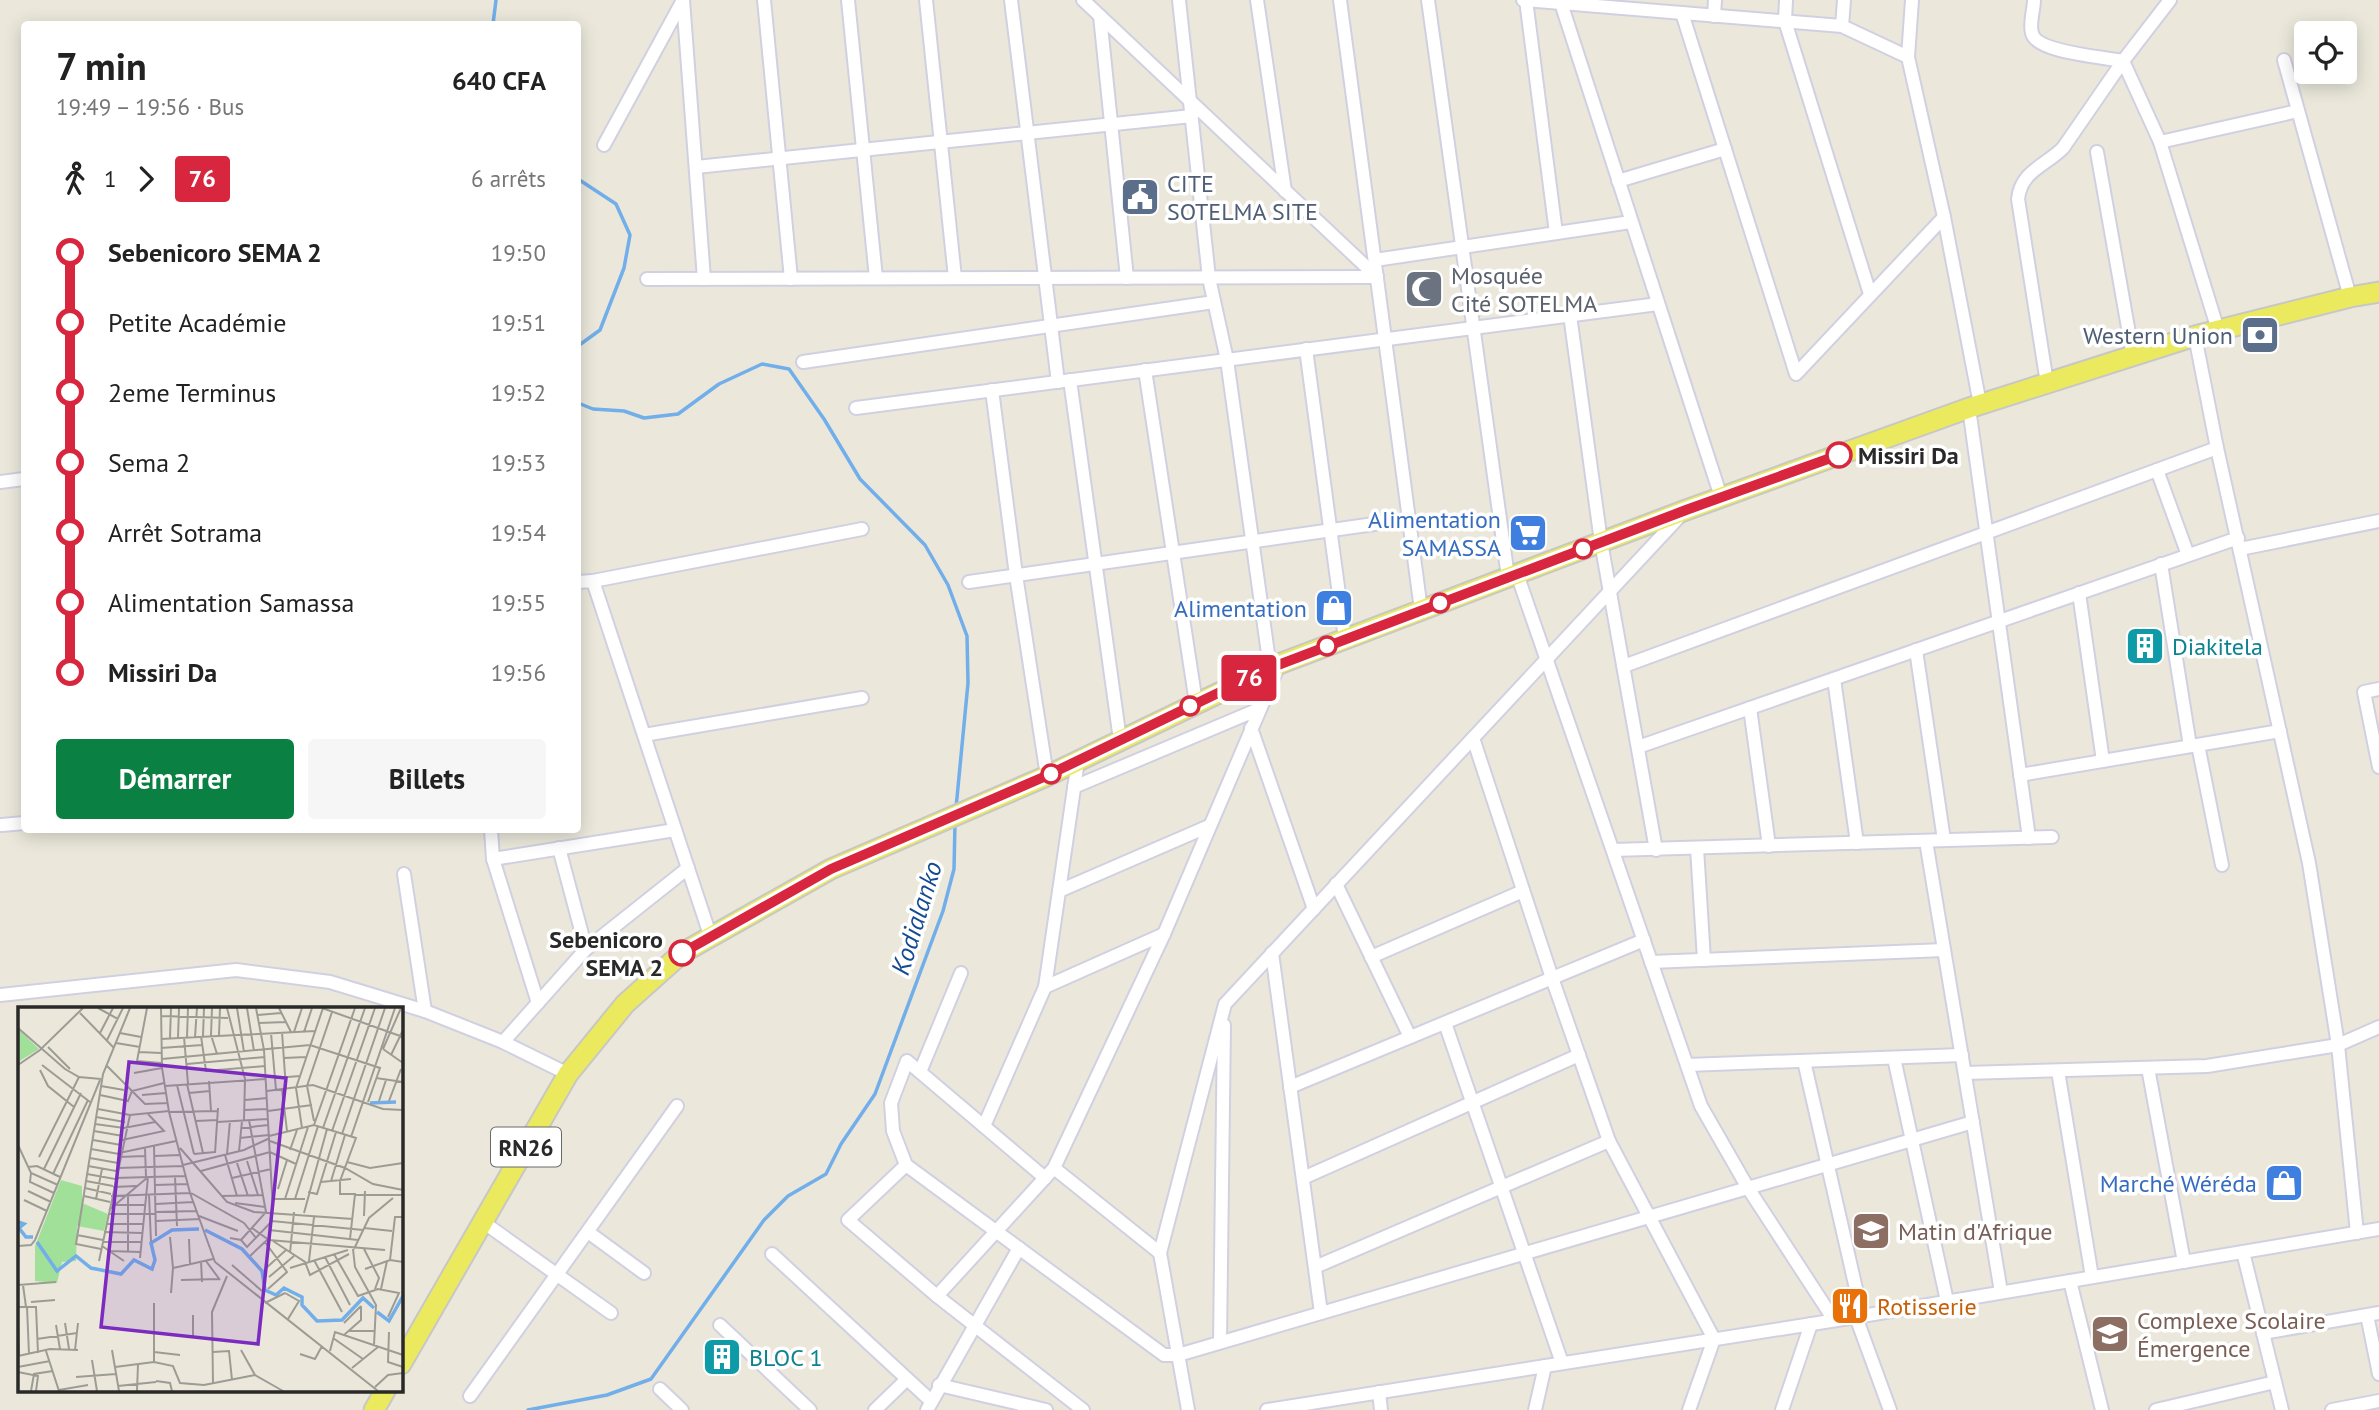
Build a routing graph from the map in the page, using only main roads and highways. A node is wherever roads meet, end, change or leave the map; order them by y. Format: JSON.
{"nodes":[{"id":1,"x":2379,"y":292,"type":"edge"},
{"id":2,"x":402,"y":1361,"type":"edge"},
{"id":3,"x":384,"y":1392,"type":"edge"},
{"id":4,"x":374,"y":1410,"type":"edge"}],
"edges":[{"from":1,"to":2,"type":"main road","number":"RN26"},
{"from":3,"to":4,"type":"main road"}]}
